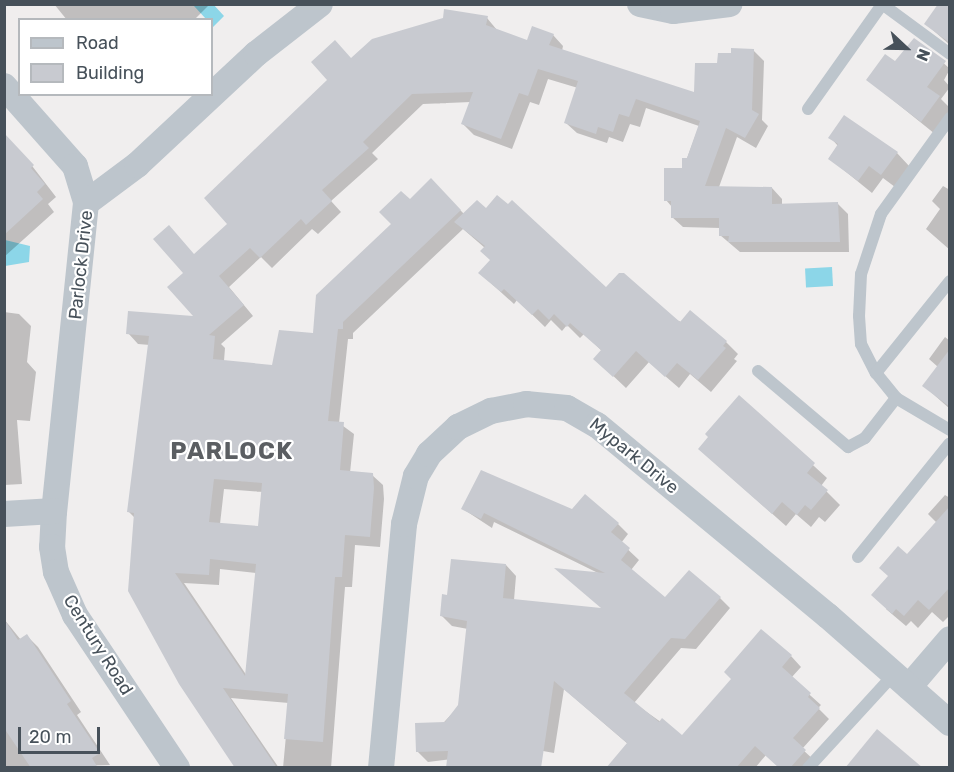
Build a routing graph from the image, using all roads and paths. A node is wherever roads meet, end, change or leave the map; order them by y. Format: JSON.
{"nodes":[{"id":1,"x":320,"y":4,"type":"edge"},
{"id":2,"x":639,"y":4,"type":"edge"},
{"id":3,"x":730,"y":4,"type":"edge"},
{"id":4,"x":882,"y":5,"type":"edge"},
{"id":5,"x":950,"y":54,"type":"edge"},
{"id":6,"x":4,"y":86,"type":"edge"},
{"id":7,"x":213,"y":94,"type":"edge"},
{"id":8,"x":210,"y":96,"type":"edge"},
{"id":9,"x":808,"y":110,"type":"dead end"},
{"id":10,"x":950,"y":118,"type":"edge"},
{"id":11,"x":86,"y":203,"type":"junction"},
{"id":12,"x":950,"y":281,"type":"edge"},
{"id":13,"x":758,"y":371,"type":"dead end"},
{"id":14,"x":876,"y":373,"type":"junction"},
{"id":15,"x":896,"y":398,"type":"junction"},
{"id":16,"x":950,"y":430,"type":"edge"},
{"id":17,"x":950,"y":443,"type":"edge"},
{"id":18,"x":54,"y":511,"type":"junction"},
{"id":19,"x":4,"y":514,"type":"edge"},
{"id":20,"x":858,"y":557,"type":"dead end"},
{"id":21,"x":950,"y":639,"type":"edge"},
{"id":22,"x":902,"y":681,"type":"junction"},
{"id":23,"x":950,"y":723,"type":"edge"},
{"id":24,"x":177,"y":768,"type":"edge"},
{"id":25,"x":381,"y":768,"type":"edge"},
{"id":26,"x":808,"y":768,"type":"edge"}],
"edges":[{"from":1,"to":7,"type":"street","name":"Parlock Drive"},
{"from":2,"to":3,"type":"street"},
{"from":4,"to":5,"type":"lane"},
{"from":4,"to":9,"type":"lane"},
{"from":6,"to":11,"type":"street"},
{"from":8,"to":11,"type":"street","name":"Parlock Drive"},
{"from":10,"to":14,"type":"lane"},
{"from":11,"to":18,"type":"street","name":"Parlock Drive"},
{"from":12,"to":14,"type":"lane"},
{"from":13,"to":15,"type":"lane"},
{"from":14,"to":15,"type":"lane"},
{"from":15,"to":16,"type":"lane"},
{"from":17,"to":20,"type":"lane"},
{"from":18,"to":19,"type":"street"},
{"from":18,"to":24,"type":"street","name":"Century Road"},
{"from":21,"to":22,"type":"street"},
{"from":22,"to":23,"type":"street","name":"Mypark Drive"},
{"from":22,"to":25,"type":"street","name":"Mypark Drive"},
{"from":22,"to":26,"type":"lane"}]}
